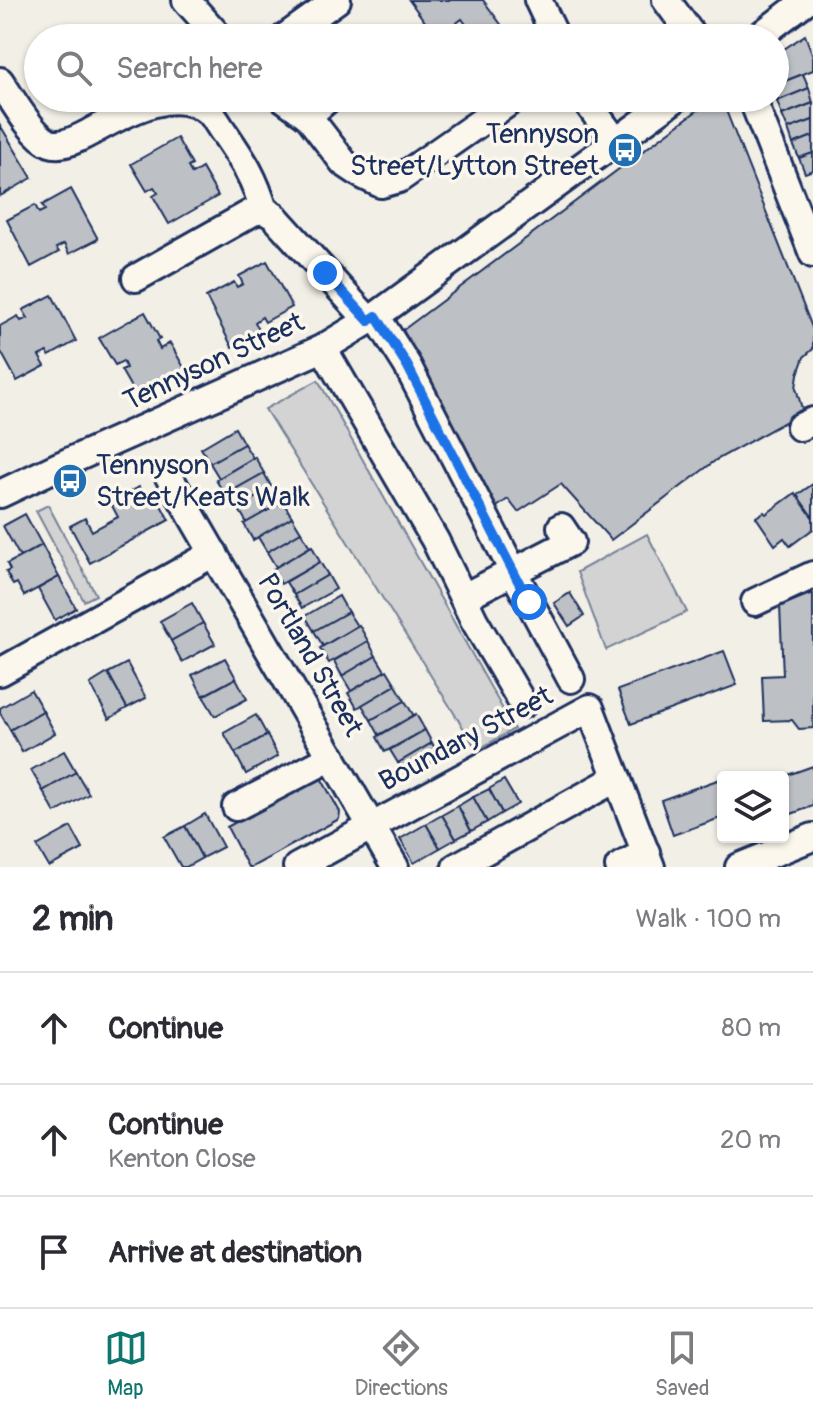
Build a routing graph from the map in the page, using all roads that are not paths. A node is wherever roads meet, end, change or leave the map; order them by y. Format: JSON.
{"nodes":[{"id":1,"x":186,"y":0,"type":"edge"},
{"id":2,"x":337,"y":0,"type":"edge"},
{"id":3,"x":538,"y":0,"type":"edge"},
{"id":4,"x":666,"y":0,"type":"edge"},
{"id":5,"x":807,"y":0,"type":"edge"},
{"id":6,"x":207,"y":24,"type":"edge"},
{"id":7,"x":304,"y":24,"type":"edge"},
{"id":8,"x":549,"y":24,"type":"edge"},
{"id":9,"x":684,"y":24,"type":"edge"},
{"id":10,"x":775,"y":24,"type":"edge"},
{"id":11,"x":0,"y":81,"type":"edge"},
{"id":12,"x":129,"y":112,"type":"edge"},
{"id":13,"x":208,"y":112,"type":"edge"},
{"id":14,"x":302,"y":112,"type":"edge"},
{"id":15,"x":313,"y":112,"type":"edge"},
{"id":16,"x":495,"y":112,"type":"edge"},
{"id":17,"x":594,"y":112,"type":"edge"},
{"id":18,"x":657,"y":112,"type":"edge"},
{"id":19,"x":757,"y":112,"type":"edge"},
{"id":20,"x":308,"y":116,"type":"junction"},
{"id":21,"x":616,"y":142,"type":"junction"},
{"id":22,"x":264,"y":210,"type":"junction"},
{"id":23,"x":813,"y":254,"type":"edge"},
{"id":24,"x":136,"y":278,"type":"dead end"},
{"id":25,"x":372,"y":319,"type":"junction"},
{"id":26,"x":323,"y":348,"type":"junction"},
{"id":27,"x":168,"y":475,"type":"dead end"},
{"id":28,"x":0,"y":494,"type":"edge"},
{"id":29,"x":561,"y":527,"type":"dead end"},
{"id":30,"x":214,"y":553,"type":"junction"},
{"id":31,"x":513,"y":571,"type":"junction"},
{"id":32,"x":813,"y":575,"type":"edge"},
{"id":33,"x":464,"y":597,"type":"junction"},
{"id":34,"x":755,"y":602,"type":"dead end"},
{"id":35,"x":0,"y":672,"type":"edge"},
{"id":36,"x":571,"y":679,"type":"dead end"},
{"id":37,"x":523,"y":704,"type":"dead end"},
{"id":38,"x":332,"y":757,"type":"junction"},
{"id":39,"x":617,"y":778,"type":"junction"},
{"id":40,"x":236,"y":807,"type":"dead end"},
{"id":41,"x":372,"y":826,"type":"junction"},
{"id":42,"x":813,"y":837,"type":"edge"},
{"id":43,"x":648,"y":860,"type":"edge"},
{"id":44,"x":751,"y":865,"type":"edge"},
{"id":45,"x":297,"y":867,"type":"edge"},
{"id":46,"x":395,"y":867,"type":"edge"},
{"id":47,"x":456,"y":867,"type":"edge"},
{"id":48,"x":619,"y":867,"type":"edge"}],
"edges":[{"from":1,"to":6,"type":"street"},
{"from":2,"to":7,"type":"street"},
{"from":3,"to":8,"type":"street"},
{"from":4,"to":9,"type":"street"},
{"from":5,"to":10,"type":"street"},
{"from":11,"to":12,"type":"street"},
{"from":13,"to":22,"type":"street"},
{"from":14,"to":20,"type":"street"},
{"from":15,"to":20,"type":"street"},
{"from":16,"to":20,"type":"street"},
{"from":17,"to":21,"type":"street"},
{"from":18,"to":21,"type":"street","name":"Tennyson Street"},
{"from":19,"to":23,"type":"street"},
{"from":21,"to":25,"type":"street","name":"Tennyson Street"},
{"from":22,"to":24,"type":"street"},
{"from":22,"to":25,"type":"street"},
{"from":25,"to":26,"type":"street","name":"Tennyson Street"},
{"from":25,"to":31,"type":"street"},
{"from":26,"to":28,"type":"street","name":"Tennyson Street"},
{"from":26,"to":33,"type":"street"},
{"from":27,"to":30,"type":"street","name":"Portland Street"},
{"from":29,"to":31,"type":"street"},
{"from":30,"to":35,"type":"street"},
{"from":30,"to":38,"type":"street","name":"Portland Street"},
{"from":31,"to":33,"type":"street"},
{"from":31,"to":36,"type":"street"},
{"from":32,"to":34,"type":"street"},
{"from":33,"to":37,"type":"street"},
{"from":38,"to":40,"type":"street"},
{"from":38,"to":41,"type":"street","name":"Portland Street"},
{"from":39,"to":41,"type":"street","name":"Boundary Street"},
{"from":39,"to":43,"type":"street"},
{"from":39,"to":47,"type":"street"},
{"from":41,"to":45,"type":"street","name":"Boundary Street"},
{"from":41,"to":46,"type":"street","name":"Portland Street"},
{"from":42,"to":44,"type":"street"},
{"from":43,"to":48,"type":"street"}]}
